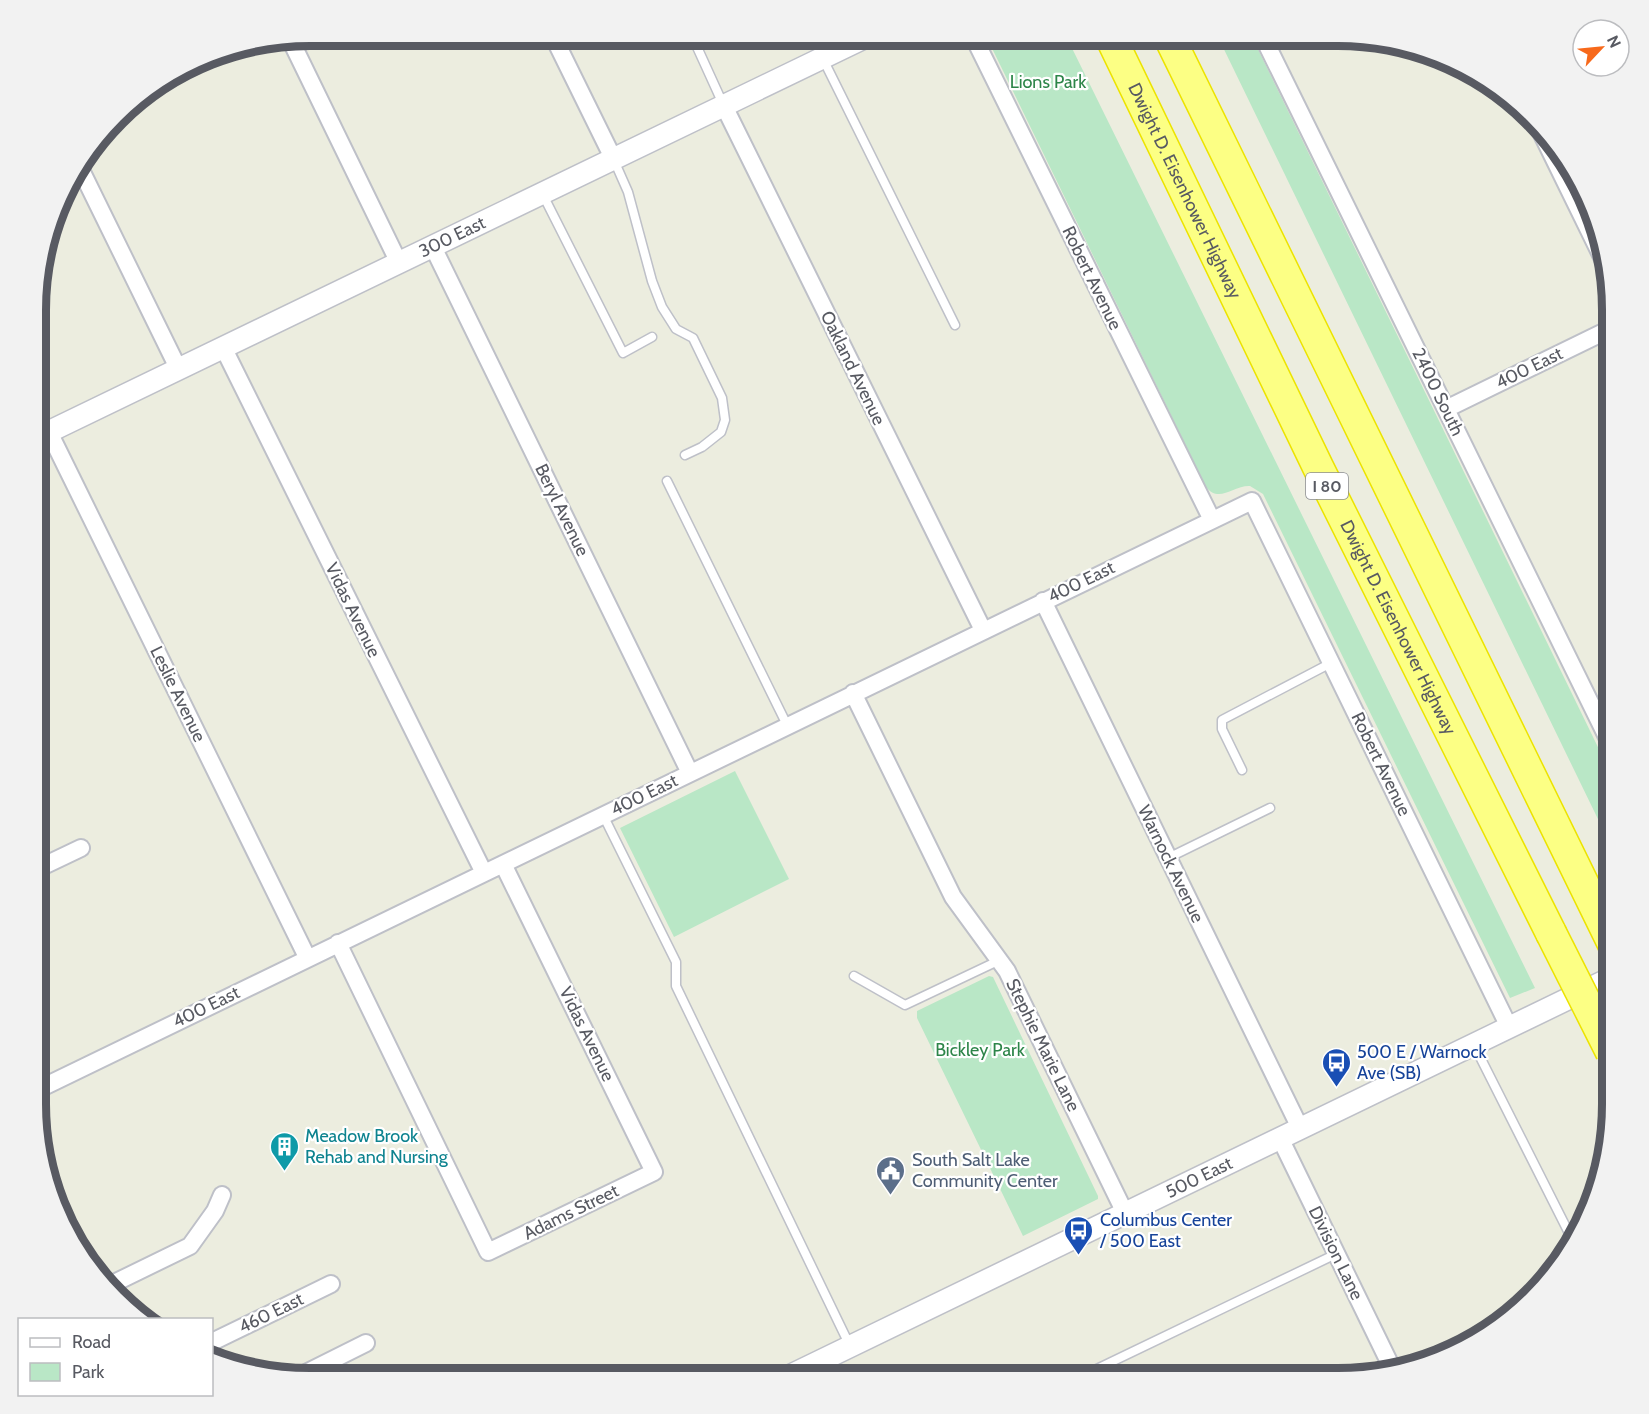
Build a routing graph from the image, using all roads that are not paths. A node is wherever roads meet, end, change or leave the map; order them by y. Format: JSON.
{"nodes":[{"id":1,"x":559,"y":46,"type":"edge"},
{"id":2,"x":697,"y":46,"type":"edge"},
{"id":3,"x":848,"y":46,"type":"edge"},
{"id":4,"x":978,"y":46,"type":"edge"},
{"id":5,"x":1115,"y":46,"type":"edge"},
{"id":6,"x":1174,"y":46,"type":"edge"},
{"id":7,"x":1267,"y":46,"type":"edge"},
{"id":8,"x":294,"y":47,"type":"edge"},
{"id":9,"x":823,"y":58,"type":"junction"},
{"id":10,"x":724,"y":106,"type":"junction"},
{"id":11,"x":613,"y":158,"type":"junction"},
{"id":12,"x":1553,"y":158,"type":"edge"},
{"id":13,"x":84,"y":176,"type":"edge"},
{"id":14,"x":541,"y":192,"type":"junction"},
{"id":15,"x":1590,"y":232,"type":"edge"},
{"id":16,"x":433,"y":247,"type":"junction"},
{"id":17,"x":399,"y":263,"type":"junction"},
{"id":18,"x":955,"y":325,"type":"dead end"},
{"id":19,"x":1602,"y":333,"type":"edge"},
{"id":20,"x":652,"y":337,"type":"dead end"},
{"id":21,"x":223,"y":347,"type":"junction"},
{"id":22,"x":178,"y":368,"type":"junction"},
{"id":23,"x":1446,"y":409,"type":"junction"},
{"id":24,"x":46,"y":433,"type":"edge"},
{"id":25,"x":46,"y":438,"type":"edge"},
{"id":26,"x":685,"y":455,"type":"dead end"},
{"id":27,"x":668,"y":481,"type":"dead end"},
{"id":28,"x":1252,"y":501,"type":"joint"},
{"id":29,"x":1212,"y":520,"type":"junction"},
{"id":30,"x":1043,"y":601,"type":"junction"},
{"id":31,"x":983,"y":630,"type":"junction"},
{"id":32,"x":1331,"y":663,"type":"junction"},
{"id":33,"x":853,"y":693,"type":"junction"},
{"id":34,"x":787,"y":725,"type":"junction"},
{"id":35,"x":1602,"y":727,"type":"edge"},
{"id":36,"x":1242,"y":770,"type":"dead end"},
{"id":37,"x":690,"y":773,"type":"junction"},
{"id":38,"x":1270,"y":808,"type":"dead end"},
{"id":39,"x":603,"y":815,"type":"junction"},
{"id":40,"x":81,"y":848,"type":"dead end"},
{"id":41,"x":1168,"y":858,"type":"junction"},
{"id":42,"x":503,"y":864,"type":"junction"},
{"id":43,"x":46,"y":865,"type":"edge"},
{"id":44,"x":484,"y":873,"type":"junction"},
{"id":45,"x":1602,"y":921,"type":"edge"},
{"id":46,"x":338,"y":943,"type":"junction"},
{"id":47,"x":307,"y":957,"type":"junction"},
{"id":48,"x":1001,"y":960,"type":"junction"},
{"id":49,"x":854,"y":976,"type":"dead end"},
{"id":50,"x":1602,"y":982,"type":"edge"},
{"id":51,"x":1509,"y":1027,"type":"junction"},
{"id":52,"x":1602,"y":1034,"type":"edge"},
{"id":53,"x":1473,"y":1044,"type":"junction"},
{"id":54,"x":46,"y":1086,"type":"edge"},
{"id":55,"x":1300,"y":1128,"type":"junction"},
{"id":56,"x":1280,"y":1138,"type":"junction"},
{"id":57,"x":654,"y":1172,"type":"joint"},
{"id":58,"x":222,"y":1194,"type":"dead end"},
{"id":59,"x":1125,"y":1213,"type":"junction"},
{"id":60,"x":1569,"y":1232,"type":"edge"},
{"id":61,"x":1336,"y":1254,"type":"junction"},
{"id":62,"x":116,"y":1282,"type":"edge"},
{"id":63,"x":331,"y":1284,"type":"dead end"},
{"id":64,"x":213,"y":1342,"type":"edge"},
{"id":65,"x":366,"y":1343,"type":"dead end"},
{"id":66,"x":850,"y":1346,"type":"junction"},
{"id":67,"x":1389,"y":1362,"type":"edge"},
{"id":68,"x":316,"y":1368,"type":"edge"},
{"id":69,"x":818,"y":1368,"type":"edge"},
{"id":70,"x":1099,"y":1368,"type":"edge"}],
"edges":[{"from":1,"to":11,"type":"street"},
{"from":2,"to":10,"type":"lane"},
{"from":3,"to":9,"type":"street","name":"300 East"},
{"from":4,"to":29,"type":"street","name":"Robert Avenue"},
{"from":5,"to":52,"type":"highway","name":"Dwight D. Eisenhower Highway","number":"I 80","bridge":true},
{"from":6,"to":45,"type":"highway"},
{"from":7,"to":23,"type":"street","name":"2400 South"},
{"from":8,"to":17,"type":"street"},
{"from":9,"to":10,"type":"street","name":"300 East"},
{"from":9,"to":18,"type":"lane"},
{"from":10,"to":11,"type":"street","name":"300 East"},
{"from":10,"to":31,"type":"street","name":"Oakland Avenue"},
{"from":11,"to":14,"type":"street","name":"300 East"},
{"from":11,"to":26,"type":"lane"},
{"from":12,"to":15,"type":"street"},
{"from":13,"to":22,"type":"street"},
{"from":14,"to":16,"type":"street","name":"300 East"},
{"from":14,"to":20,"type":"lane"},
{"from":16,"to":17,"type":"street","name":"300 East"},
{"from":16,"to":37,"type":"street","name":"Beryl Avenue"},
{"from":17,"to":21,"type":"street","name":"300 East"},
{"from":19,"to":23,"type":"street","name":"400 East"},
{"from":21,"to":22,"type":"street","name":"300 East"},
{"from":21,"to":44,"type":"street","name":"Vidas Avenue"},
{"from":22,"to":24,"type":"street","name":"300 East"},
{"from":23,"to":35,"type":"street","name":"2400 South"},
{"from":25,"to":47,"type":"street","name":"Leslie Avenue"},
{"from":27,"to":34,"type":"lane"},
{"from":28,"to":29,"type":"street","name":"400 East"},
{"from":28,"to":32,"type":"street","name":"Robert Avenue"},
{"from":29,"to":30,"type":"street","name":"400 East"},
{"from":30,"to":31,"type":"street","name":"400 East"},
{"from":30,"to":41,"type":"street","name":"Warnock Avenue"},
{"from":31,"to":33,"type":"street","name":"400 East"},
{"from":32,"to":36,"type":"lane"},
{"from":32,"to":51,"type":"street","name":"Robert Avenue"},
{"from":33,"to":34,"type":"street","name":"400 East"},
{"from":33,"to":48,"type":"street","name":"Stephie Marie Lane"},
{"from":34,"to":37,"type":"street","name":"400 East"},
{"from":37,"to":39,"type":"street","name":"400 East"},
{"from":38,"to":41,"type":"lane"},
{"from":39,"to":42,"type":"street","name":"400 East"},
{"from":39,"to":66,"type":"lane"},
{"from":40,"to":43,"type":"street"},
{"from":41,"to":55,"type":"street","name":"Warnock Avenue"},
{"from":42,"to":44,"type":"street","name":"400 East"},
{"from":42,"to":57,"type":"street","name":"Vidas Avenue"},
{"from":44,"to":46,"type":"street","name":"400 East"},
{"from":46,"to":47,"type":"street","name":"400 East"},
{"from":46,"to":57,"type":"street","name":"Adams Street"},
{"from":47,"to":54,"type":"street","name":"400 East"},
{"from":48,"to":49,"type":"lane"},
{"from":48,"to":59,"type":"street","name":"Stephie Marie Lane"},
{"from":50,"to":51,"type":"street","name":"500 East"},
{"from":51,"to":53,"type":"street","name":"500 East"},
{"from":53,"to":55,"type":"street","name":"500 East"},
{"from":53,"to":60,"type":"lane"},
{"from":55,"to":56,"type":"street","name":"500 East"},
{"from":56,"to":59,"type":"street","name":"500 East"},
{"from":56,"to":61,"type":"street","name":"Division Lane"},
{"from":58,"to":62,"type":"street"},
{"from":59,"to":66,"type":"street","name":"500 East"},
{"from":61,"to":67,"type":"street","name":"Division Lane"},
{"from":61,"to":70,"type":"lane"},
{"from":63,"to":64,"type":"street","name":"460 East"},
{"from":65,"to":68,"type":"street"},
{"from":66,"to":69,"type":"street","name":"500 East"}]}
